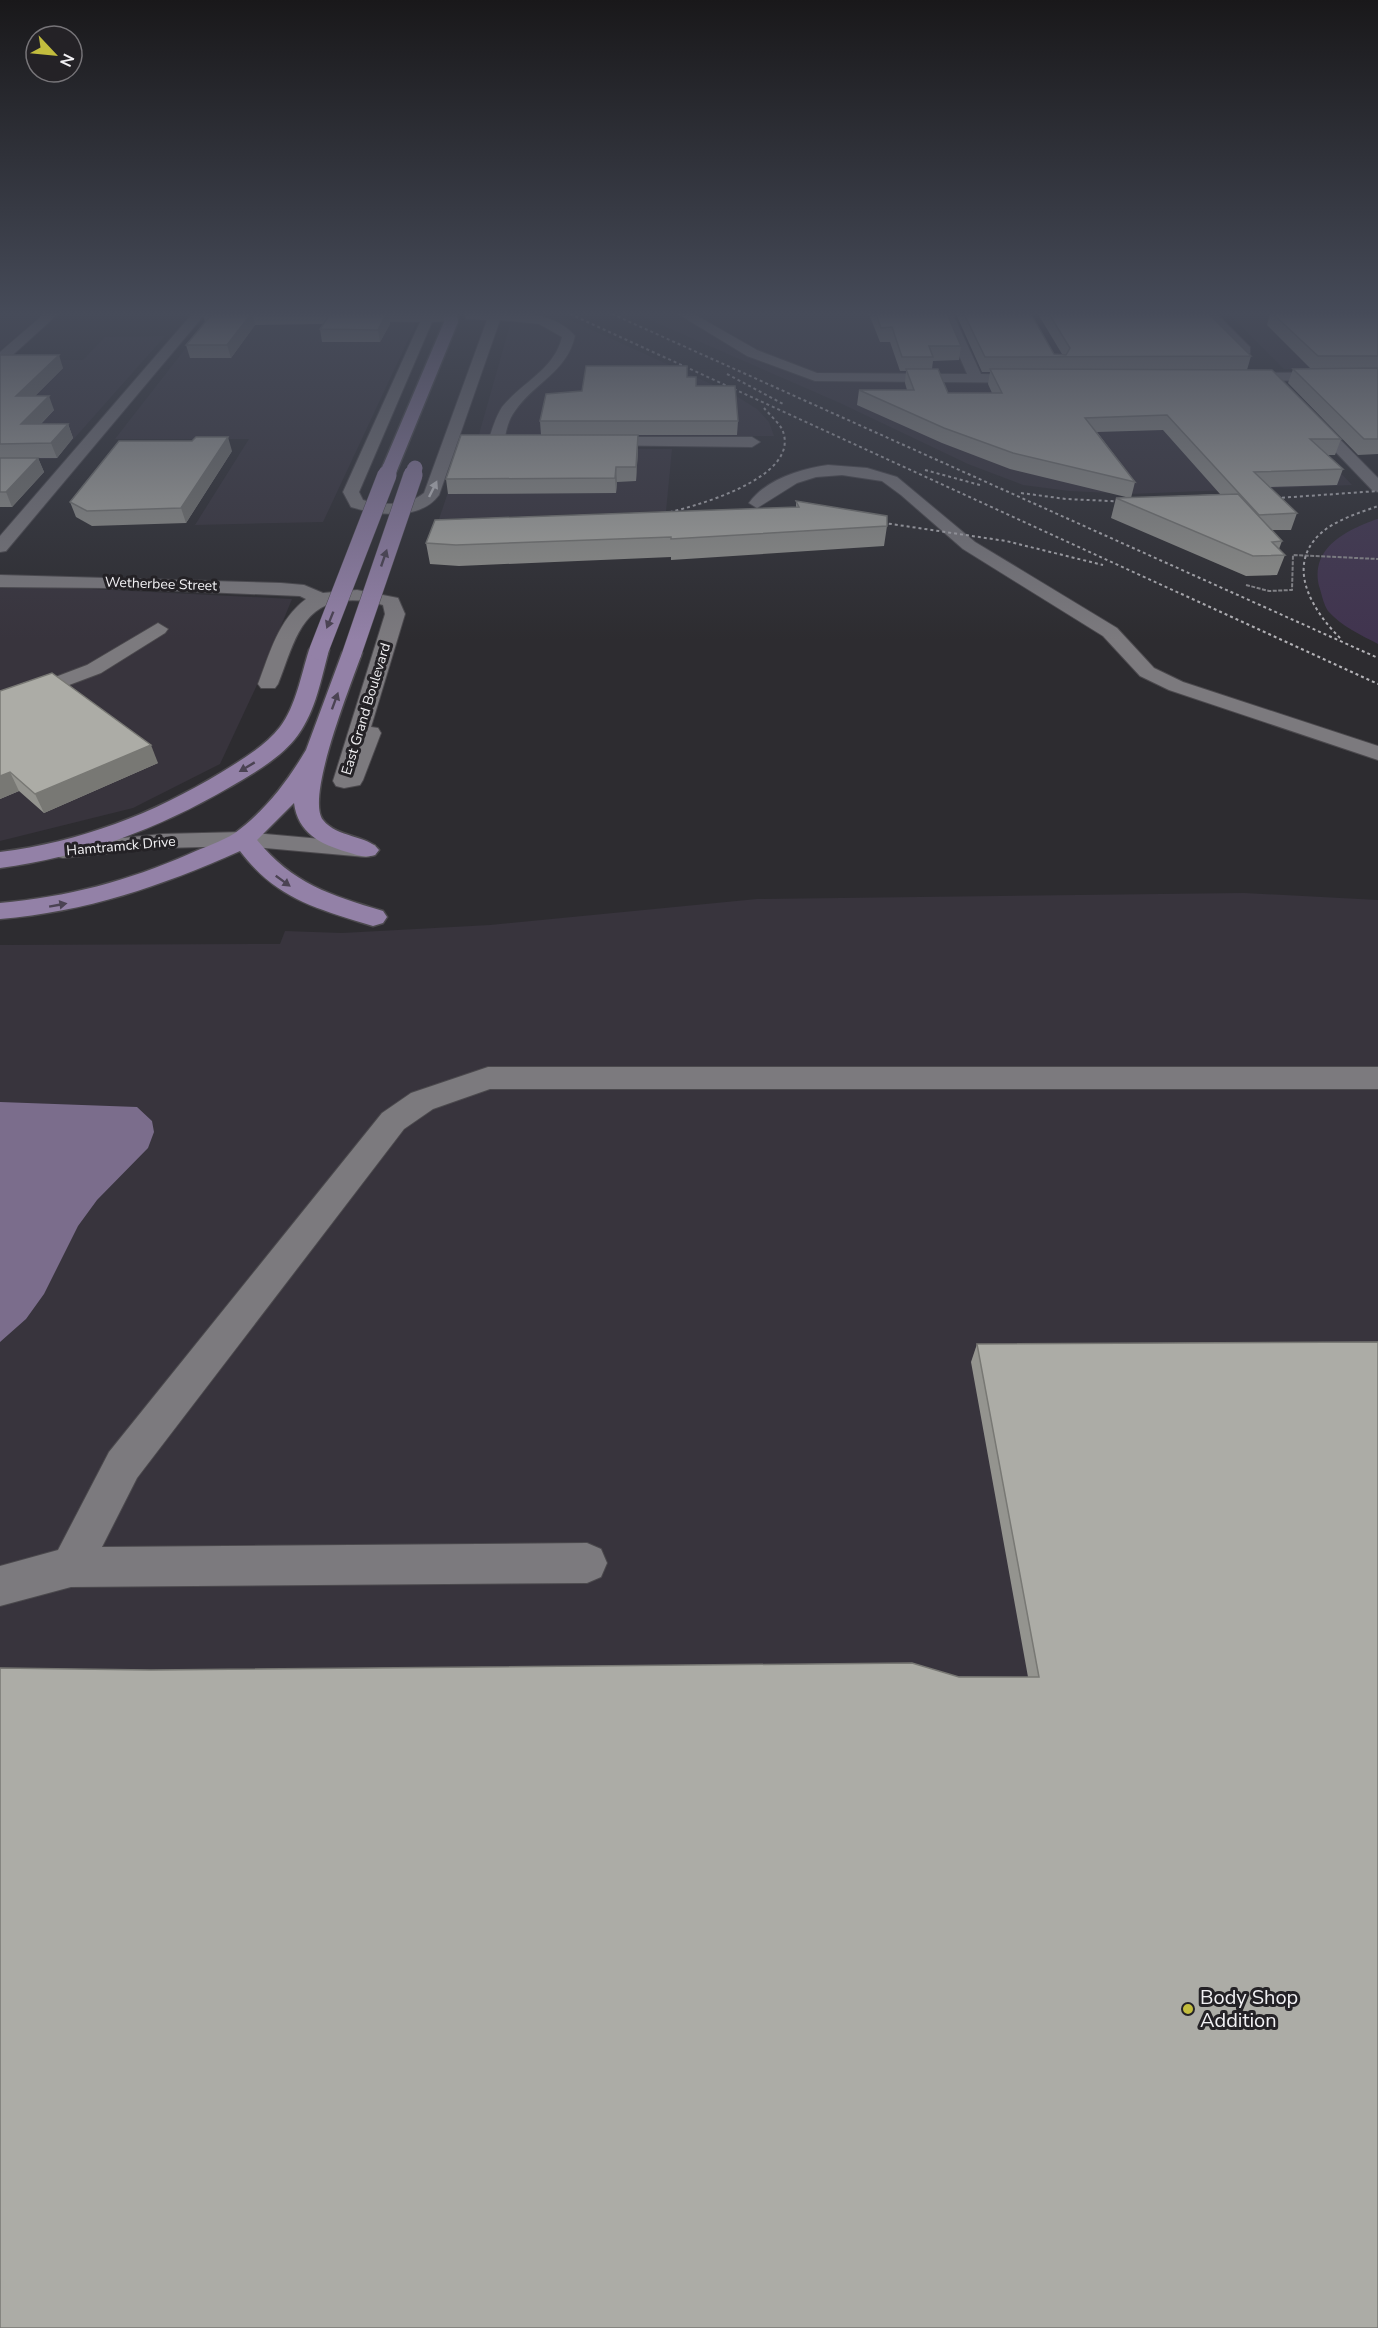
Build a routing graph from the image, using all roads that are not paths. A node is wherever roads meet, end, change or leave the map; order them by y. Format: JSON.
{"nodes":[{"id":1,"x":110,"y":423,"type":"edge"},
{"id":2,"x":382,"y":423,"type":"edge"},
{"id":3,"x":408,"y":423,"type":"edge"},
{"id":4,"x":461,"y":423,"type":"edge"},
{"id":5,"x":503,"y":423,"type":"edge"},
{"id":6,"x":1315,"y":423,"type":"edge"},
{"id":7,"x":496,"y":442,"type":"edge"},
{"id":8,"x":577,"y":442,"type":"edge"},
{"id":9,"x":752,"y":442,"type":"dead end"},
{"id":10,"x":417,"y":463,"type":"dead end"},
{"id":11,"x":46,"y":465,"type":"edge"},
{"id":12,"x":69,"y":465,"type":"junction"},
{"id":13,"x":1361,"y":469,"type":"junction"},
{"id":14,"x":1378,"y":469,"type":"edge"},
{"id":15,"x":1378,"y":486,"type":"edge"},
{"id":16,"x":757,"y":502,"type":"dead end"},
{"id":17,"x":0,"y":547,"type":"edge"},
{"id":18,"x":0,"y":581,"type":"edge"},
{"id":19,"x":320,"y":599,"type":"junction"},
{"id":20,"x":158,"y":629,"type":"dead end"},
{"id":21,"x":268,"y":684,"type":"dead end"},
{"id":22,"x":0,"y":705,"type":"edge"},
{"id":23,"x":296,"y":721,"type":"junction"},
{"id":24,"x":370,"y":733,"type":"dead end"},
{"id":25,"x":318,"y":749,"type":"junction"},
{"id":26,"x":1378,"y":753,"type":"edge"},
{"id":27,"x":243,"y":839,"type":"junction"},
{"id":28,"x":366,"y":850,"type":"joint"},
{"id":29,"x":63,"y":851,"type":"junction"},
{"id":30,"x":0,"y":860,"type":"edge"},
{"id":31,"x":0,"y":911,"type":"edge"},
{"id":32,"x":373,"y":917,"type":"dead end"},
{"id":33,"x":1378,"y":1078,"type":"edge"},
{"id":34,"x":587,"y":1563,"type":"dead end"},
{"id":35,"x":71,"y":1567,"type":"junction"},
{"id":36,"x":0,"y":1586,"type":"edge"}],
"edges":[{"from":1,"to":12,"type":"street"},
{"from":2,"to":4,"type":"street","one_way":true},
{"from":3,"to":23,"type":"main road","one_way":true,"bridge":true},
{"from":5,"to":7,"type":"street"},
{"from":6,"to":13,"type":"street"},
{"from":8,"to":9,"type":"street"},
{"from":25,"to":10,"type":"main road","name":"East Grand Boulevard","one_way":true,"bridge":true},
{"from":11,"to":12,"type":"street"},
{"from":12,"to":17,"type":"street"},
{"from":13,"to":14,"type":"street"},
{"from":13,"to":15,"type":"street"},
{"from":16,"to":26,"type":"street"},
{"from":18,"to":19,"type":"street","name":"Wetherbee Street"},
{"from":19,"to":21,"type":"street"},
{"from":19,"to":24,"type":"street","name":"East Grand Boulevard"},
{"from":20,"to":22,"type":"street"},
{"from":23,"to":27,"type":"main road"},
{"from":23,"to":29,"type":"main road","one_way":true},
{"from":25,"to":27,"type":"main road"},
{"from":25,"to":28,"type":"main road"},
{"from":27,"to":28,"type":"street","name":"Hamtramck Drive"},
{"from":27,"to":29,"type":"street","name":"Hamtramck Drive"},
{"from":31,"to":27,"type":"main road","one_way":true},
{"from":27,"to":32,"type":"main road","one_way":true},
{"from":29,"to":30,"type":"main road","name":"Hamtramck Drive"},
{"from":33,"to":35,"type":"street"},
{"from":34,"to":35,"type":"street"},
{"from":35,"to":36,"type":"street"}]}
